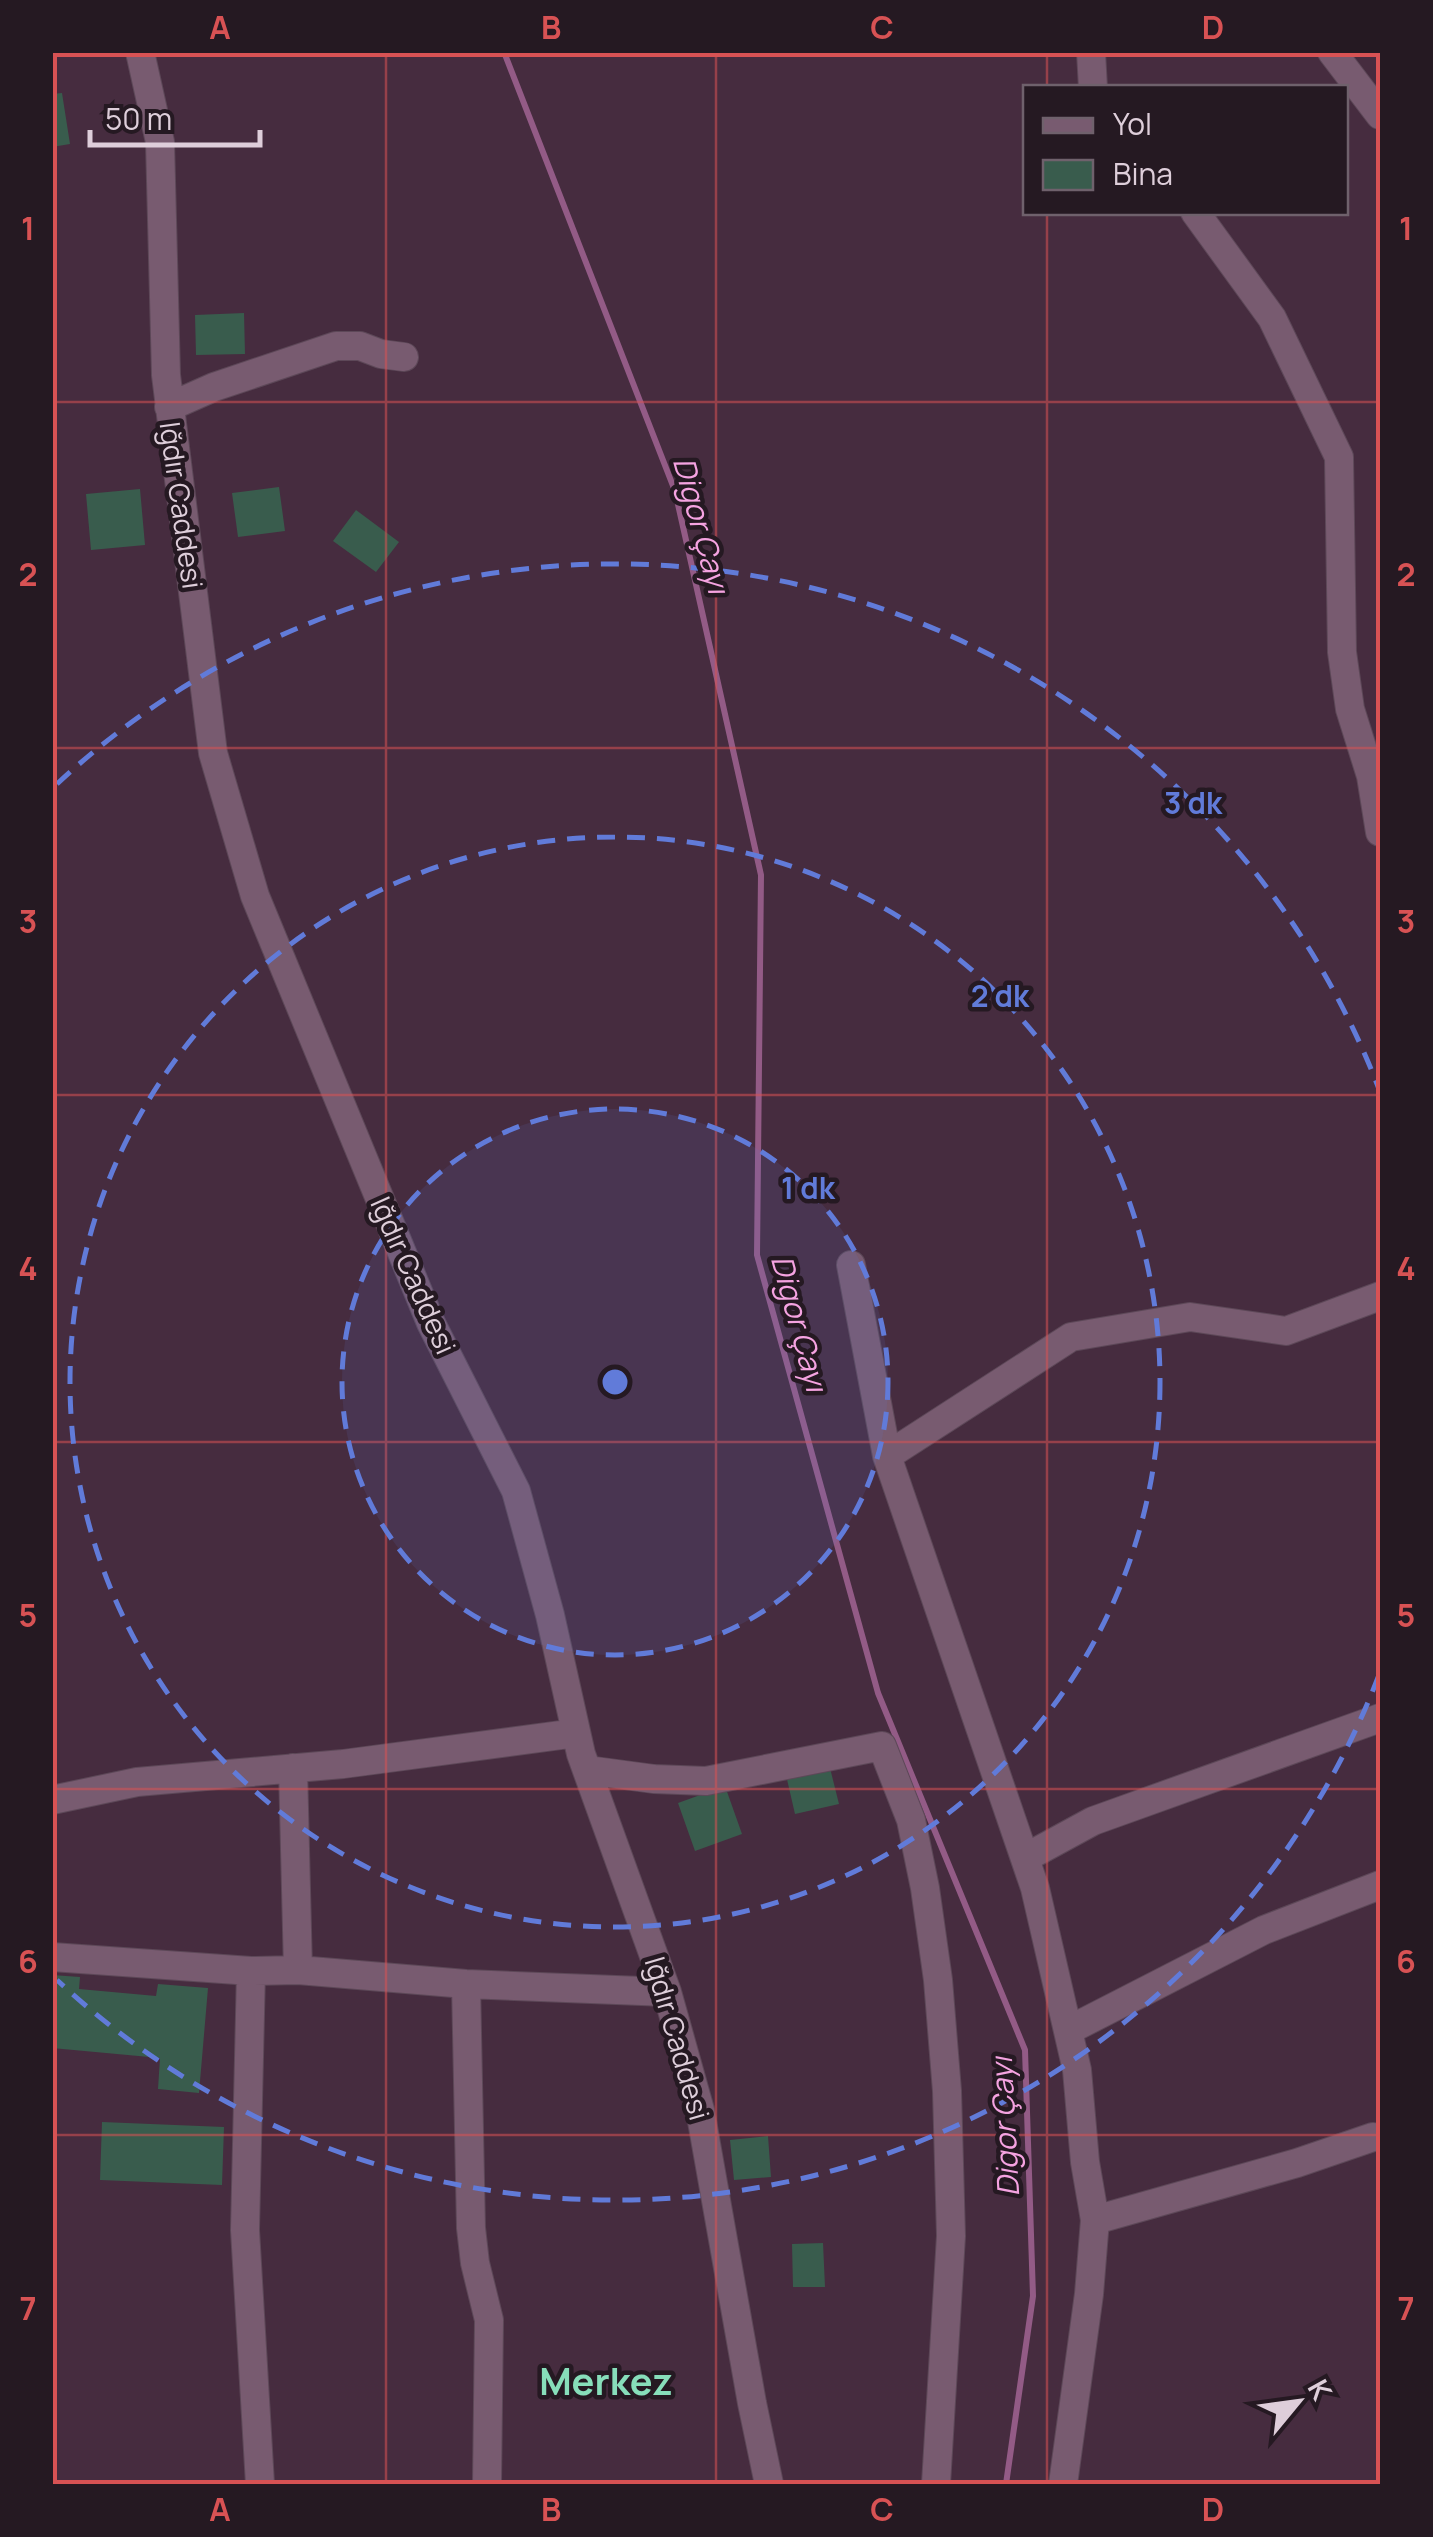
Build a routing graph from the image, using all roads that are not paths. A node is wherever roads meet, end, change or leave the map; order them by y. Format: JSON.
{"nodes":[{"id":1,"x":140,"y":52,"type":"edge"},
{"id":2,"x":1091,"y":52,"type":"edge"},
{"id":3,"x":1332,"y":52,"type":"edge"},
{"id":4,"x":1093,"y":85,"type":"edge"},
{"id":5,"x":1380,"y":116,"type":"edge"},
{"id":6,"x":1197,"y":215,"type":"edge"},
{"id":7,"x":404,"y":357,"type":"dead end"},
{"id":8,"x":170,"y":408,"type":"junction"},
{"id":9,"x":1380,"y":832,"type":"edge"},
{"id":10,"x":850,"y":1265,"type":"dead end"},
{"id":11,"x":1380,"y":1296,"type":"edge"},
{"id":12,"x":888,"y":1456,"type":"junction"},
{"id":13,"x":1380,"y":1718,"type":"edge"},
{"id":14,"x":576,"y":1733,"type":"junction"},
{"id":15,"x":294,"y":1768,"type":"junction"},
{"id":16,"x":588,"y":1770,"type":"junction"},
{"id":17,"x":52,"y":1800,"type":"edge"},
{"id":18,"x":1025,"y":1858,"type":"junction"},
{"id":19,"x":1380,"y":1885,"type":"edge"},
{"id":20,"x":52,"y":1956,"type":"edge"},
{"id":21,"x":298,"y":1970,"type":"junction"},
{"id":22,"x":251,"y":1972,"type":"junction"},
{"id":23,"x":466,"y":1984,"type":"junction"},
{"id":24,"x":667,"y":1992,"type":"junction"},
{"id":25,"x":1068,"y":2030,"type":"junction"},
{"id":26,"x":1373,"y":2137,"type":"dead end"},
{"id":27,"x":1095,"y":2220,"type":"junction"},
{"id":28,"x":260,"y":2484,"type":"edge"},
{"id":29,"x":487,"y":2484,"type":"edge"},
{"id":30,"x":770,"y":2484,"type":"edge"},
{"id":31,"x":936,"y":2484,"type":"edge"},
{"id":32,"x":1063,"y":2484,"type":"edge"}],
"edges":[{"from":1,"to":8,"type":"street","name":"Iğdır Caddesi"},
{"from":2,"to":4,"type":"street"},
{"from":3,"to":5,"type":"street"},
{"from":6,"to":9,"type":"street"},
{"from":7,"to":8,"type":"street"},
{"from":8,"to":14,"type":"street","name":"Iğdır Caddesi"},
{"from":10,"to":12,"type":"street"},
{"from":11,"to":12,"type":"street"},
{"from":12,"to":18,"type":"street"},
{"from":13,"to":18,"type":"street"},
{"from":14,"to":15,"type":"street"},
{"from":14,"to":16,"type":"street","name":"Iğdır Caddesi"},
{"from":15,"to":17,"type":"street"},
{"from":15,"to":21,"type":"street"},
{"from":16,"to":24,"type":"street","name":"Iğdır Caddesi"},
{"from":16,"to":31,"type":"street"},
{"from":18,"to":25,"type":"street"},
{"from":19,"to":25,"type":"street"},
{"from":20,"to":22,"type":"street"},
{"from":21,"to":22,"type":"street"},
{"from":21,"to":23,"type":"street"},
{"from":22,"to":28,"type":"street"},
{"from":23,"to":24,"type":"street"},
{"from":23,"to":29,"type":"street"},
{"from":24,"to":30,"type":"street","name":"Iğdır Caddesi"},
{"from":25,"to":27,"type":"street"},
{"from":26,"to":27,"type":"street"},
{"from":27,"to":32,"type":"street"}]}
